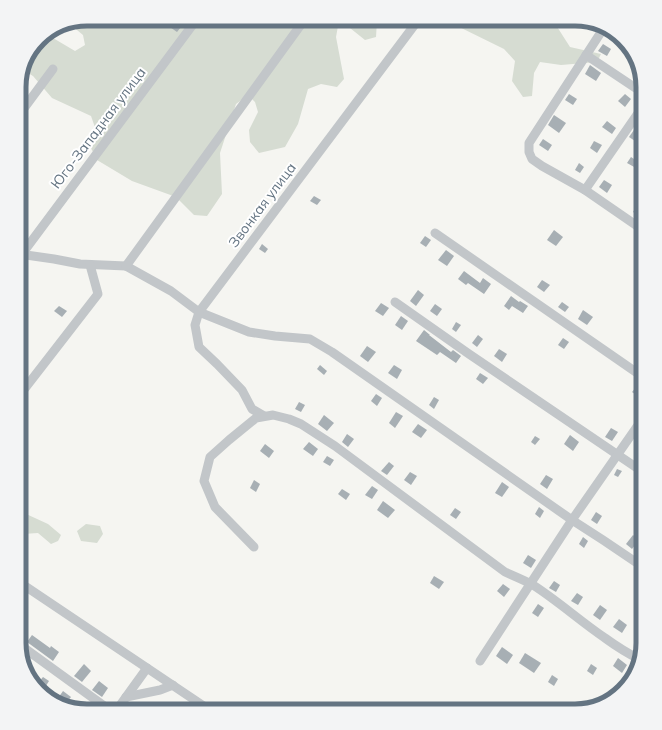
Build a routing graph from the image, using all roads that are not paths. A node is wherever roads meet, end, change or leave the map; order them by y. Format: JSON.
{"nodes":[{"id":1,"x":192,"y":26,"type":"edge"},
{"id":2,"x":300,"y":26,"type":"edge"},
{"id":3,"x":414,"y":26,"type":"edge"},
{"id":4,"x":601,"y":32,"type":"edge"},
{"id":5,"x":586,"y":55,"type":"junction"},
{"id":6,"x":53,"y":69,"type":"dead end"},
{"id":7,"x":636,"y":88,"type":"edge"},
{"id":8,"x":26,"y":106,"type":"edge"},
{"id":9,"x":636,"y":116,"type":"edge"},
{"id":10,"x":585,"y":190,"type":"junction"},
{"id":11,"x":636,"y":225,"type":"edge"},
{"id":12,"x":435,"y":233,"type":"dead end"},
{"id":13,"x":26,"y":247,"type":"edge"},
{"id":14,"x":26,"y":255,"type":"edge"},
{"id":15,"x":90,"y":265,"type":"junction"},
{"id":16,"x":126,"y":266,"type":"junction"},
{"id":17,"x":395,"y":302,"type":"dead end"},
{"id":18,"x":199,"y":312,"type":"junction"},
{"id":19,"x":636,"y":372,"type":"edge"},
{"id":20,"x":26,"y":387,"type":"edge"},
{"id":21,"x":264,"y":416,"type":"junction"},
{"id":22,"x":636,"y":428,"type":"edge"},
{"id":23,"x":617,"y":454,"type":"junction"},
{"id":24,"x":636,"y":467,"type":"edge"},
{"id":25,"x":572,"y":520,"type":"junction"},
{"id":26,"x":254,"y":547,"type":"dead end"},
{"id":27,"x":636,"y":562,"type":"edge"},
{"id":28,"x":531,"y":584,"type":"junction"},
{"id":29,"x":26,"y":588,"type":"edge"},
{"id":30,"x":27,"y":650,"type":"edge"},
{"id":31,"x":635,"y":657,"type":"edge"},
{"id":32,"x":480,"y":661,"type":"dead end"},
{"id":33,"x":147,"y":668,"type":"junction"},
{"id":34,"x":173,"y":685,"type":"junction"},
{"id":35,"x":126,"y":697,"type":"junction"},
{"id":36,"x":101,"y":704,"type":"edge"},
{"id":37,"x":121,"y":704,"type":"edge"},
{"id":38,"x":201,"y":704,"type":"edge"}],
"edges":[{"from":1,"to":13,"type":"street","name":"Юго-Западная улица"},
{"from":2,"to":16,"type":"street"},
{"from":3,"to":18,"type":"street","name":"Звонкая улица"},
{"from":4,"to":5,"type":"street"},
{"from":5,"to":7,"type":"street"},
{"from":5,"to":10,"type":"street"},
{"from":6,"to":8,"type":"street"},
{"from":9,"to":10,"type":"street"},
{"from":10,"to":11,"type":"street"},
{"from":12,"to":19,"type":"street"},
{"from":14,"to":15,"type":"street"},
{"from":15,"to":16,"type":"street"},
{"from":15,"to":20,"type":"street"},
{"from":16,"to":18,"type":"street"},
{"from":17,"to":23,"type":"street"},
{"from":18,"to":21,"type":"street"},
{"from":18,"to":25,"type":"street"},
{"from":21,"to":26,"type":"street"},
{"from":21,"to":28,"type":"street"},
{"from":22,"to":23,"type":"street"},
{"from":23,"to":24,"type":"street"},
{"from":23,"to":25,"type":"street"},
{"from":25,"to":27,"type":"street"},
{"from":25,"to":28,"type":"street"},
{"from":28,"to":31,"type":"street"},
{"from":28,"to":32,"type":"street"},
{"from":29,"to":33,"type":"street"},
{"from":30,"to":36,"type":"street"},
{"from":33,"to":34,"type":"street"},
{"from":33,"to":35,"type":"street"},
{"from":34,"to":35,"type":"street"},
{"from":34,"to":38,"type":"street"},
{"from":35,"to":37,"type":"street"}]}
